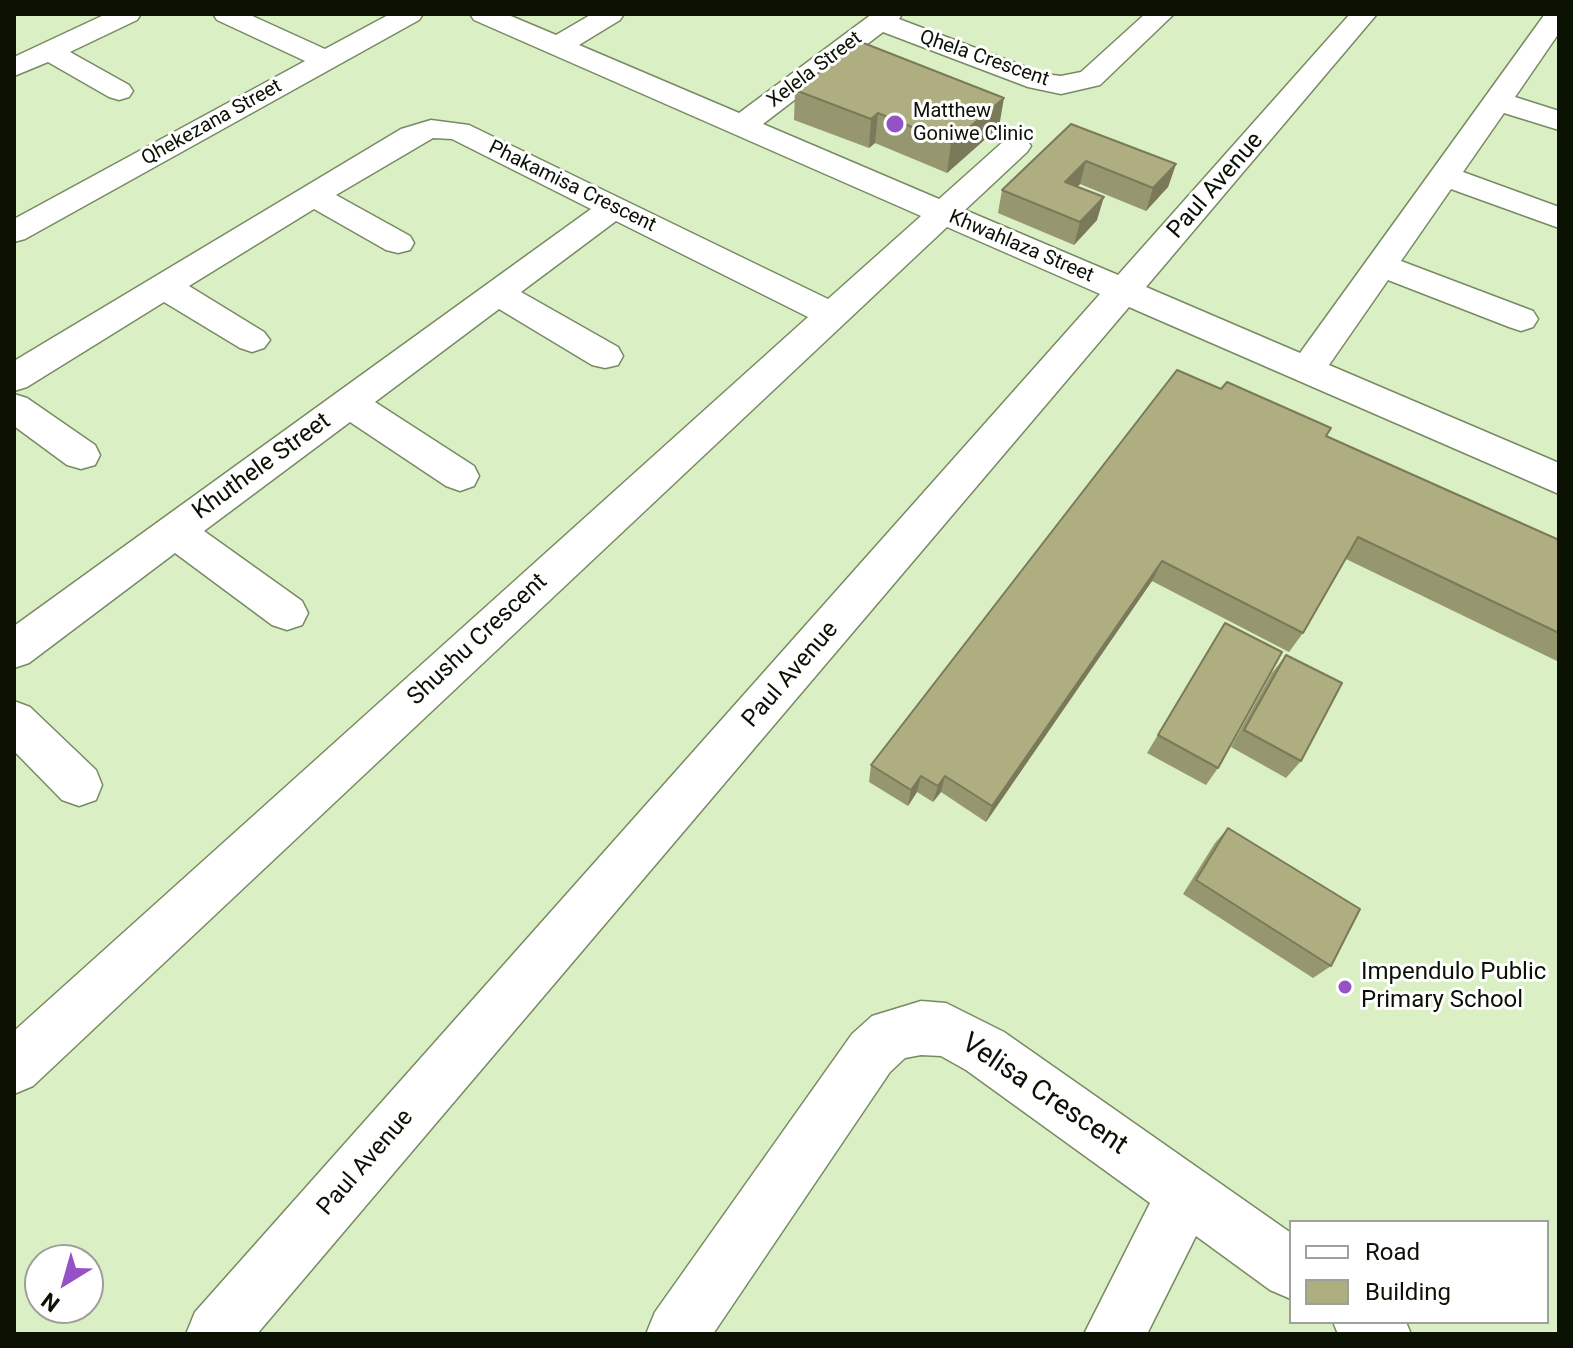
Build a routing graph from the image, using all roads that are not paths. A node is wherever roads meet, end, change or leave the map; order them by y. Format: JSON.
{"nodes":[{"id":1,"x":128,"y":14,"type":"edge"},
{"id":2,"x":226,"y":14,"type":"edge"},
{"id":3,"x":410,"y":14,"type":"edge"},
{"id":4,"x":483,"y":14,"type":"edge"},
{"id":5,"x":611,"y":14,"type":"edge"},
{"id":6,"x":1161,"y":14,"type":"edge"},
{"id":7,"x":1364,"y":14,"type":"edge"},
{"id":8,"x":884,"y":18,"type":"edge"},
{"id":9,"x":1554,"y":28,"type":"edge"},
{"id":10,"x":558,"y":46,"type":"junction"},
{"id":11,"x":48,"y":51,"type":"junction"},
{"id":12,"x":326,"y":60,"type":"junction"},
{"id":13,"x":14,"y":68,"type":"edge"},
{"id":14,"x":119,"y":91,"type":"dead end"},
{"id":15,"x":1497,"y":101,"type":"junction"},
{"id":16,"x":1559,"y":121,"type":"edge"},
{"id":17,"x":741,"y":126,"type":"junction"},
{"id":18,"x":1016,"y":146,"type":"dead end"},
{"id":19,"x":1444,"y":176,"type":"junction"},
{"id":20,"x":313,"y":195,"type":"junction"},
{"id":21,"x":613,"y":208,"type":"junction"},
{"id":22,"x":943,"y":213,"type":"junction"},
{"id":23,"x":1559,"y":218,"type":"edge"},
{"id":24,"x":14,"y":232,"type":"edge"},
{"id":25,"x":398,"y":243,"type":"dead end"},
{"id":26,"x":1381,"y":265,"type":"junction"},
{"id":27,"x":164,"y":286,"type":"junction"},
{"id":28,"x":1125,"y":291,"type":"junction"},
{"id":29,"x":497,"y":293,"type":"junction"},
{"id":30,"x":832,"y":315,"type":"junction"},
{"id":31,"x":1521,"y":319,"type":"dead end"},
{"id":32,"x":252,"y":340,"type":"dead end"},
{"id":33,"x":605,"y":356,"type":"dead end"},
{"id":34,"x":1307,"y":370,"type":"junction"},
{"id":35,"x":14,"y":378,"type":"edge"},
{"id":36,"x":349,"y":403,"type":"junction"},
{"id":37,"x":14,"y":407,"type":"edge"},
{"id":38,"x":81,"y":455,"type":"dead end"},
{"id":39,"x":460,"y":476,"type":"dead end"},
{"id":40,"x":1559,"y":479,"type":"edge"},
{"id":41,"x":175,"y":532,"type":"junction"},
{"id":42,"x":287,"y":613,"type":"dead end"},
{"id":43,"x":14,"y":650,"type":"edge"},
{"id":44,"x":14,"y":721,"type":"edge"},
{"id":45,"x":79,"y":785,"type":"dead end"},
{"id":46,"x":14,"y":1067,"type":"edge"},
{"id":47,"x":1187,"y":1192,"type":"junction"},
{"id":48,"x":1289,"y":1268,"type":"edge"},
{"id":49,"x":217,"y":1334,"type":"edge"},
{"id":50,"x":677,"y":1334,"type":"edge"},
{"id":51,"x":1115,"y":1334,"type":"edge"}],
"edges":[{"from":1,"to":11,"type":"street"},
{"from":2,"to":12,"type":"street"},
{"from":3,"to":12,"type":"street","name":"Qhekezana Street"},
{"from":4,"to":10,"type":"street","name":"Khwahlaza Street"},
{"from":5,"to":10,"type":"street"},
{"from":6,"to":8,"type":"street","name":"Qhela Crescent"},
{"from":7,"to":28,"type":"street","name":"Paul Avenue"},
{"from":8,"to":17,"type":"street","name":"Xelela Street"},
{"from":9,"to":15,"type":"street"},
{"from":10,"to":17,"type":"street","name":"Khwahlaza Street"},
{"from":11,"to":13,"type":"street"},
{"from":11,"to":14,"type":"street"},
{"from":12,"to":24,"type":"street","name":"Qhekezana Street"},
{"from":15,"to":16,"type":"street"},
{"from":15,"to":19,"type":"street"},
{"from":17,"to":22,"type":"street","name":"Khwahlaza Street"},
{"from":18,"to":22,"type":"street","name":"Shushu Crescent"},
{"from":19,"to":23,"type":"street"},
{"from":19,"to":26,"type":"street"},
{"from":20,"to":21,"type":"street","name":"Phakamisa Crescent"},
{"from":20,"to":25,"type":"street"},
{"from":20,"to":27,"type":"street","name":"Phakamisa Crescent"},
{"from":21,"to":29,"type":"street","name":"Khuthele Street"},
{"from":21,"to":30,"type":"street","name":"Phakamisa Crescent"},
{"from":22,"to":28,"type":"street","name":"Khwahlaza Street"},
{"from":22,"to":30,"type":"street","name":"Shushu Crescent"},
{"from":26,"to":31,"type":"street"},
{"from":26,"to":34,"type":"street"},
{"from":27,"to":32,"type":"street"},
{"from":27,"to":35,"type":"street","name":"Phakamisa Crescent"},
{"from":28,"to":34,"type":"street","name":"Khwahlaza Street"},
{"from":28,"to":49,"type":"street","name":"Paul Avenue"},
{"from":29,"to":33,"type":"street"},
{"from":29,"to":36,"type":"street","name":"Khuthele Street"},
{"from":30,"to":46,"type":"street","name":"Shushu Crescent"},
{"from":34,"to":40,"type":"street","name":"Khwahlaza Street"},
{"from":36,"to":39,"type":"street","name":"Khuthele Street"},
{"from":36,"to":41,"type":"street","name":"Khuthele Street"},
{"from":37,"to":38,"type":"street"},
{"from":41,"to":42,"type":"street","name":"Khuthele Street"},
{"from":41,"to":43,"type":"street","name":"Khuthele Street"},
{"from":44,"to":45,"type":"street"},
{"from":47,"to":48,"type":"street","name":"Velisa Crescent"},
{"from":47,"to":50,"type":"street","name":"Velisa Crescent"},
{"from":47,"to":51,"type":"street"}]}
